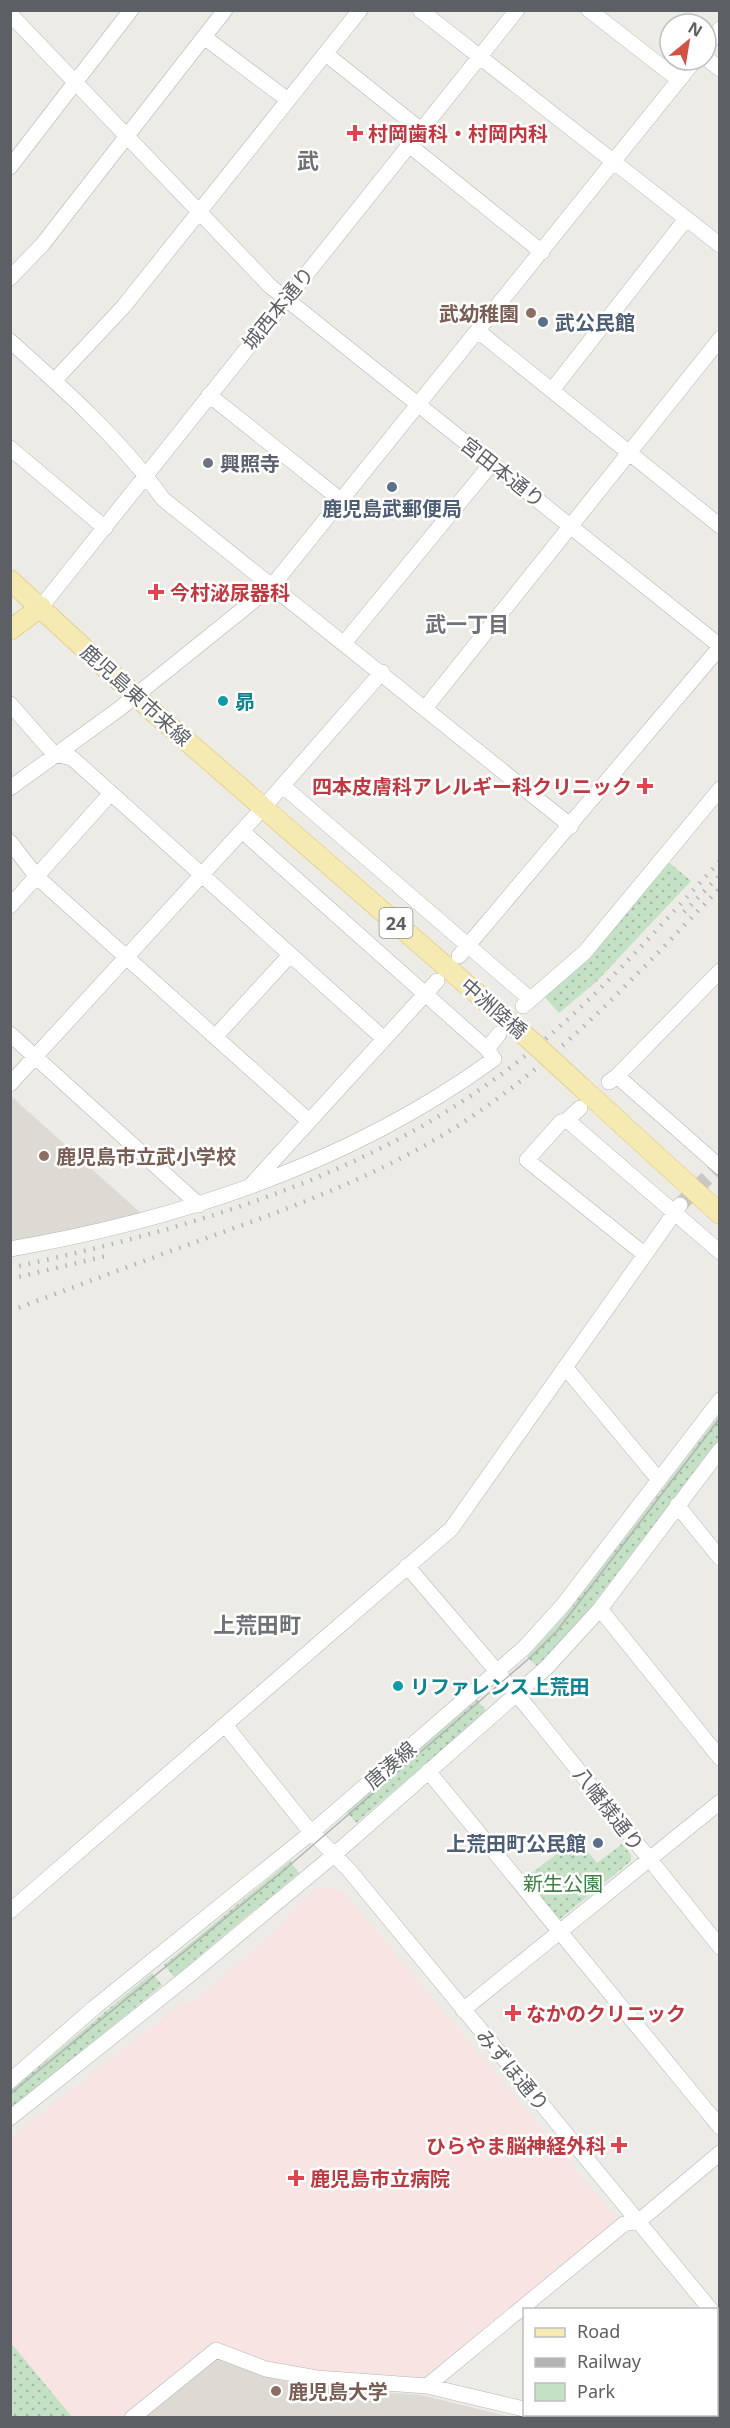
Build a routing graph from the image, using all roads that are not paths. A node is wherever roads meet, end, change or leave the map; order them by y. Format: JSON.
{"nodes":[{"id":1,"x":130,"y":10,"type":"edge"},
{"id":2,"x":360,"y":10,"type":"edge"},
{"id":3,"x":420,"y":10,"type":"edge"},
{"id":4,"x":517,"y":10,"type":"edge"},
{"id":5,"x":589,"y":10,"type":"edge"},
{"id":6,"x":224,"y":11,"type":"edge"},
{"id":7,"x":11,"y":12,"type":"edge"},
{"id":8,"x":204,"y":36,"type":"junction"},
{"id":9,"x":326,"y":54,"type":"junction"},
{"id":10,"x":480,"y":57,"type":"junction"},
{"id":11,"x":685,"y":72,"type":"edge"},
{"id":12,"x":679,"y":80,"type":"junction"},
{"id":13,"x":75,"y":83,"type":"junction"},
{"id":14,"x":288,"y":100,"type":"junction"},
{"id":15,"x":421,"y":130,"type":"junction"},
{"id":16,"x":126,"y":136,"type":"junction"},
{"id":17,"x":409,"y":145,"type":"junction"},
{"id":18,"x":614,"y":162,"type":"junction"},
{"id":19,"x":10,"y":167,"type":"edge"},
{"id":20,"x":200,"y":212,"type":"junction"},
{"id":21,"x":686,"y":219,"type":"junction"},
{"id":22,"x":720,"y":245,"type":"edge"},
{"id":23,"x":542,"y":252,"type":"junction"},
{"id":24,"x":10,"y":278,"type":"edge"},
{"id":25,"x":286,"y":299,"type":"junction"},
{"id":26,"x":478,"y":331,"type":"junction"},
{"id":27,"x":720,"y":339,"type":"edge"},
{"id":28,"x":10,"y":341,"type":"edge"},
{"id":29,"x":54,"y":381,"type":"junction"},
{"id":30,"x":552,"y":390,"type":"junction"},
{"id":31,"x":209,"y":395,"type":"junction"},
{"id":32,"x":419,"y":406,"type":"junction"},
{"id":33,"x":10,"y":448,"type":"edge"},
{"id":34,"x":629,"y":452,"type":"junction"},
{"id":35,"x":492,"y":463,"type":"junction"},
{"id":36,"x":147,"y":476,"type":"junction"},
{"id":37,"x":342,"y":501,"type":"junction"},
{"id":38,"x":572,"y":526,"type":"junction"},
{"id":39,"x":720,"y":526,"type":"edge"},
{"id":40,"x":105,"y":528,"type":"junction"},
{"id":41,"x":10,"y":580,"type":"edge"},
{"id":42,"x":273,"y":586,"type":"junction"},
{"id":43,"x":41,"y":607,"type":"junction"},
{"id":44,"x":10,"y":630,"type":"edge"},
{"id":45,"x":345,"y":642,"type":"junction"},
{"id":46,"x":720,"y":646,"type":"edge"},
{"id":47,"x":382,"y":672,"type":"junction"},
{"id":48,"x":135,"y":696,"type":"junction"},
{"id":49,"x":10,"y":704,"type":"edge"},
{"id":50,"x":426,"y":707,"type":"junction"},
{"id":51,"x":54,"y":754,"type":"junction"},
{"id":52,"x":283,"y":786,"type":"junction"},
{"id":53,"x":10,"y":788,"type":"edge"},
{"id":54,"x":720,"y":789,"type":"edge"},
{"id":55,"x":111,"y":793,"type":"junction"},
{"id":56,"x":263,"y":808,"type":"junction"},
{"id":57,"x":571,"y":826,"type":"junction"},
{"id":58,"x":242,"y":831,"type":"junction"},
{"id":59,"x":10,"y":842,"type":"edge"},
{"id":60,"x":201,"y":875,"type":"junction"},
{"id":61,"x":37,"y":877,"type":"junction"},
{"id":62,"x":10,"y":906,"type":"edge"},
{"id":63,"x":464,"y":950,"type":"junction"},
{"id":64,"x":290,"y":955,"type":"junction"},
{"id":65,"x":127,"y":956,"type":"junction"},
{"id":66,"x":720,"y":971,"type":"edge"},
{"id":67,"x":437,"y":981,"type":"dead end"},
{"id":68,"x":425,"y":995,"type":"junction"},
{"id":69,"x":10,"y":1034,"type":"edge"},
{"id":70,"x":499,"y":1034,"type":"dead end"},
{"id":71,"x":215,"y":1037,"type":"junction"},
{"id":72,"x":383,"y":1038,"type":"junction"},
{"id":73,"x":487,"y":1049,"type":"junction"},
{"id":74,"x":36,"y":1056,"type":"junction"},
{"id":75,"x":10,"y":1083,"type":"edge"},
{"id":76,"x":580,"y":1108,"type":"dead end"},
{"id":77,"x":567,"y":1120,"type":"junction"},
{"id":78,"x":309,"y":1121,"type":"junction"},
{"id":79,"x":718,"y":1167,"type":"edge"},
{"id":80,"x":252,"y":1184,"type":"junction"},
{"id":81,"x":199,"y":1205,"type":"junction"},
{"id":82,"x":677,"y":1209,"type":"junction"},
{"id":83,"x":720,"y":1214,"type":"edge"},
{"id":84,"x":10,"y":1249,"type":"edge"},
{"id":85,"x":720,"y":1252,"type":"edge"},
{"id":86,"x":644,"y":1254,"type":"junction"},
{"id":87,"x":565,"y":1366,"type":"junction"},
{"id":88,"x":720,"y":1400,"type":"edge"},
{"id":89,"x":720,"y":1450,"type":"edge"},
{"id":90,"x":659,"y":1480,"type":"junction"},
{"id":91,"x":677,"y":1505,"type":"junction"},
{"id":92,"x":720,"y":1558,"type":"edge"},
{"id":93,"x":407,"y":1566,"type":"junction"},
{"id":94,"x":600,"y":1609,"type":"junction"},
{"id":95,"x":497,"y":1672,"type":"junction"},
{"id":96,"x":517,"y":1694,"type":"junction"},
{"id":97,"x":225,"y":1725,"type":"junction"},
{"id":98,"x":720,"y":1758,"type":"edge"},
{"id":99,"x":428,"y":1771,"type":"junction"},
{"id":100,"x":720,"y":1802,"type":"edge"},
{"id":101,"x":312,"y":1832,"type":"junction"},
{"id":102,"x":334,"y":1855,"type":"junction"},
{"id":103,"x":648,"y":1858,"type":"junction"},
{"id":104,"x":10,"y":1911,"type":"edge"},
{"id":105,"x":559,"y":1931,"type":"junction"},
{"id":106,"x":720,"y":1947,"type":"edge"},
{"id":107,"x":463,"y":2010,"type":"junction"},
{"id":108,"x":10,"y":2081,"type":"edge"},
{"id":109,"x":10,"y":2118,"type":"edge"},
{"id":110,"x":720,"y":2127,"type":"edge"},
{"id":111,"x":720,"y":2153,"type":"edge"},
{"id":112,"x":639,"y":2221,"type":"junction"},
{"id":113,"x":709,"y":2308,"type":"edge"},
{"id":114,"x":427,"y":2386,"type":"junction"},
{"id":115,"x":523,"y":2409,"type":"edge"},
{"id":116,"x":132,"y":2418,"type":"edge"}],
"edges":[{"from":1,"to":13,"type":"street"},
{"from":2,"to":9,"type":"street"},
{"from":3,"to":10,"type":"street"},
{"from":4,"to":10,"type":"street","name":"城西本通り"},
{"from":5,"to":12,"type":"street"},
{"from":6,"to":8,"type":"street"},
{"from":7,"to":13,"type":"street","name":"宮田本通り"},
{"from":8,"to":14,"type":"street"},
{"from":8,"to":16,"type":"street"},
{"from":9,"to":14,"type":"street"},
{"from":9,"to":15,"type":"street"},
{"from":10,"to":15,"type":"street","name":"城西本通り"},
{"from":10,"to":18,"type":"street"},
{"from":11,"to":12,"type":"street"},
{"from":12,"to":18,"type":"street"},
{"from":13,"to":16,"type":"street","name":"宮田本通り"},
{"from":13,"to":19,"type":"street"},
{"from":14,"to":20,"type":"street"},
{"from":15,"to":17,"type":"street","name":"城西本通り"},
{"from":16,"to":20,"type":"street","name":"宮田本通り"},
{"from":16,"to":24,"type":"street"},
{"from":17,"to":23,"type":"street"},
{"from":17,"to":25,"type":"street","name":"城西本通り"},
{"from":18,"to":21,"type":"street"},
{"from":18,"to":23,"type":"street"},
{"from":20,"to":25,"type":"street","name":"宮田本通り"},
{"from":20,"to":29,"type":"street"},
{"from":21,"to":22,"type":"street"},
{"from":21,"to":30,"type":"street"},
{"from":23,"to":26,"type":"street"},
{"from":25,"to":31,"type":"street","name":"城西本通り"},
{"from":25,"to":32,"type":"street","name":"宮田本通り"},
{"from":26,"to":30,"type":"street"},
{"from":26,"to":32,"type":"street"},
{"from":27,"to":34,"type":"street"},
{"from":28,"to":29,"type":"street"},
{"from":29,"to":36,"type":"street"},
{"from":30,"to":34,"type":"street"},
{"from":31,"to":36,"type":"street","name":"城西本通り"},
{"from":31,"to":37,"type":"street"},
{"from":32,"to":35,"type":"street","name":"宮田本通り"},
{"from":32,"to":37,"type":"street"},
{"from":33,"to":40,"type":"street"},
{"from":34,"to":38,"type":"street"},
{"from":34,"to":39,"type":"street"},
{"from":35,"to":38,"type":"street","name":"宮田本通り"},
{"from":35,"to":45,"type":"street"},
{"from":36,"to":40,"type":"street","name":"城西本通り"},
{"from":36,"to":42,"type":"street"},
{"from":37,"to":42,"type":"street"},
{"from":38,"to":46,"type":"street","name":"宮田本通り"},
{"from":38,"to":50,"type":"street"},
{"from":40,"to":43,"type":"street","name":"城西本通り"},
{"from":41,"to":43,"type":"main road","name":"鹿児島東市来線","number":"24"},
{"from":42,"to":45,"type":"street"},
{"from":42,"to":48,"type":"street"},
{"from":43,"to":44,"type":"main road"},
{"from":43,"to":48,"type":"main road","name":"鹿児島東市来線","number":"24"},
{"from":45,"to":47,"type":"street"},
{"from":46,"to":57,"type":"street"},
{"from":47,"to":50,"type":"street"},
{"from":47,"to":52,"type":"street"},
{"from":48,"to":51,"type":"street"},
{"from":48,"to":56,"type":"main road","name":"鹿児島東市来線","number":"24"},
{"from":49,"to":51,"type":"street"},
{"from":50,"to":57,"type":"street"},
{"from":51,"to":53,"type":"street"},
{"from":51,"to":55,"type":"street"},
{"from":52,"to":56,"type":"street"},
{"from":52,"to":63,"type":"street"},
{"from":54,"to":63,"type":"street"},
{"from":55,"to":60,"type":"street"},
{"from":55,"to":61,"type":"street"},
{"from":56,"to":58,"type":"street"},
{"from":56,"to":83,"type":"main road","name":"中洲陸橋","number":"24","bridge":true},
{"from":57,"to":63,"type":"street"},
{"from":58,"to":60,"type":"street"},
{"from":58,"to":68,"type":"street"},
{"from":59,"to":61,"type":"street"},
{"from":60,"to":64,"type":"street"},
{"from":60,"to":65,"type":"street"},
{"from":61,"to":62,"type":"street"},
{"from":61,"to":65,"type":"street"},
{"from":64,"to":71,"type":"street"},
{"from":64,"to":72,"type":"street"},
{"from":65,"to":71,"type":"street"},
{"from":65,"to":74,"type":"street"},
{"from":66,"to":79,"type":"street"},
{"from":67,"to":68,"type":"street"},
{"from":68,"to":72,"type":"street"},
{"from":68,"to":73,"type":"street"},
{"from":69,"to":74,"type":"street"},
{"from":70,"to":73,"type":"street"},
{"from":71,"to":78,"type":"street"},
{"from":72,"to":78,"type":"street"},
{"from":73,"to":80,"type":"street"},
{"from":74,"to":75,"type":"street"},
{"from":74,"to":81,"type":"street"},
{"from":76,"to":77,"type":"street"},
{"from":77,"to":82,"type":"street"},
{"from":77,"to":86,"type":"street"},
{"from":78,"to":80,"type":"street"},
{"from":80,"to":81,"type":"street"},
{"from":81,"to":84,"type":"street"},
{"from":82,"to":85,"type":"street"},
{"from":82,"to":86,"type":"street"},
{"from":86,"to":87,"type":"street"},
{"from":87,"to":90,"type":"street"},
{"from":87,"to":93,"type":"street"},
{"from":88,"to":90,"type":"street","name":"唐湊線"},
{"from":89,"to":91,"type":"street","name":"唐湊線"},
{"from":90,"to":95,"type":"street","name":"唐湊線"},
{"from":91,"to":92,"type":"street"},
{"from":91,"to":94,"type":"street","name":"唐湊線"},
{"from":93,"to":95,"type":"street","name":"八幡様通り"},
{"from":93,"to":97,"type":"street"},
{"from":94,"to":96,"type":"street","name":"唐湊線"},
{"from":94,"to":98,"type":"street"},
{"from":95,"to":96,"type":"street","name":"八幡様通り"},
{"from":95,"to":101,"type":"street","name":"唐湊線"},
{"from":96,"to":99,"type":"street","name":"唐湊線"},
{"from":96,"to":103,"type":"street","name":"八幡様通り"},
{"from":97,"to":101,"type":"street","name":"みずほ通り"},
{"from":97,"to":104,"type":"street"},
{"from":99,"to":102,"type":"street","name":"唐湊線"},
{"from":99,"to":105,"type":"street"},
{"from":100,"to":103,"type":"street"},
{"from":101,"to":102,"type":"street","name":"みずほ通り"},
{"from":101,"to":108,"type":"street","name":"唐湊線"},
{"from":102,"to":107,"type":"street","name":"みずほ通り"},
{"from":102,"to":109,"type":"street","name":"唐湊線"},
{"from":103,"to":105,"type":"street"},
{"from":103,"to":106,"type":"street","name":"八幡様通り"},
{"from":105,"to":107,"type":"street"},
{"from":105,"to":110,"type":"street"},
{"from":107,"to":112,"type":"street","name":"みずほ通り"},
{"from":111,"to":112,"type":"street"},
{"from":112,"to":113,"type":"street","name":"みずほ通り"},
{"from":112,"to":114,"type":"street"},
{"from":114,"to":115,"type":"street"},
{"from":114,"to":116,"type":"street"}]}
